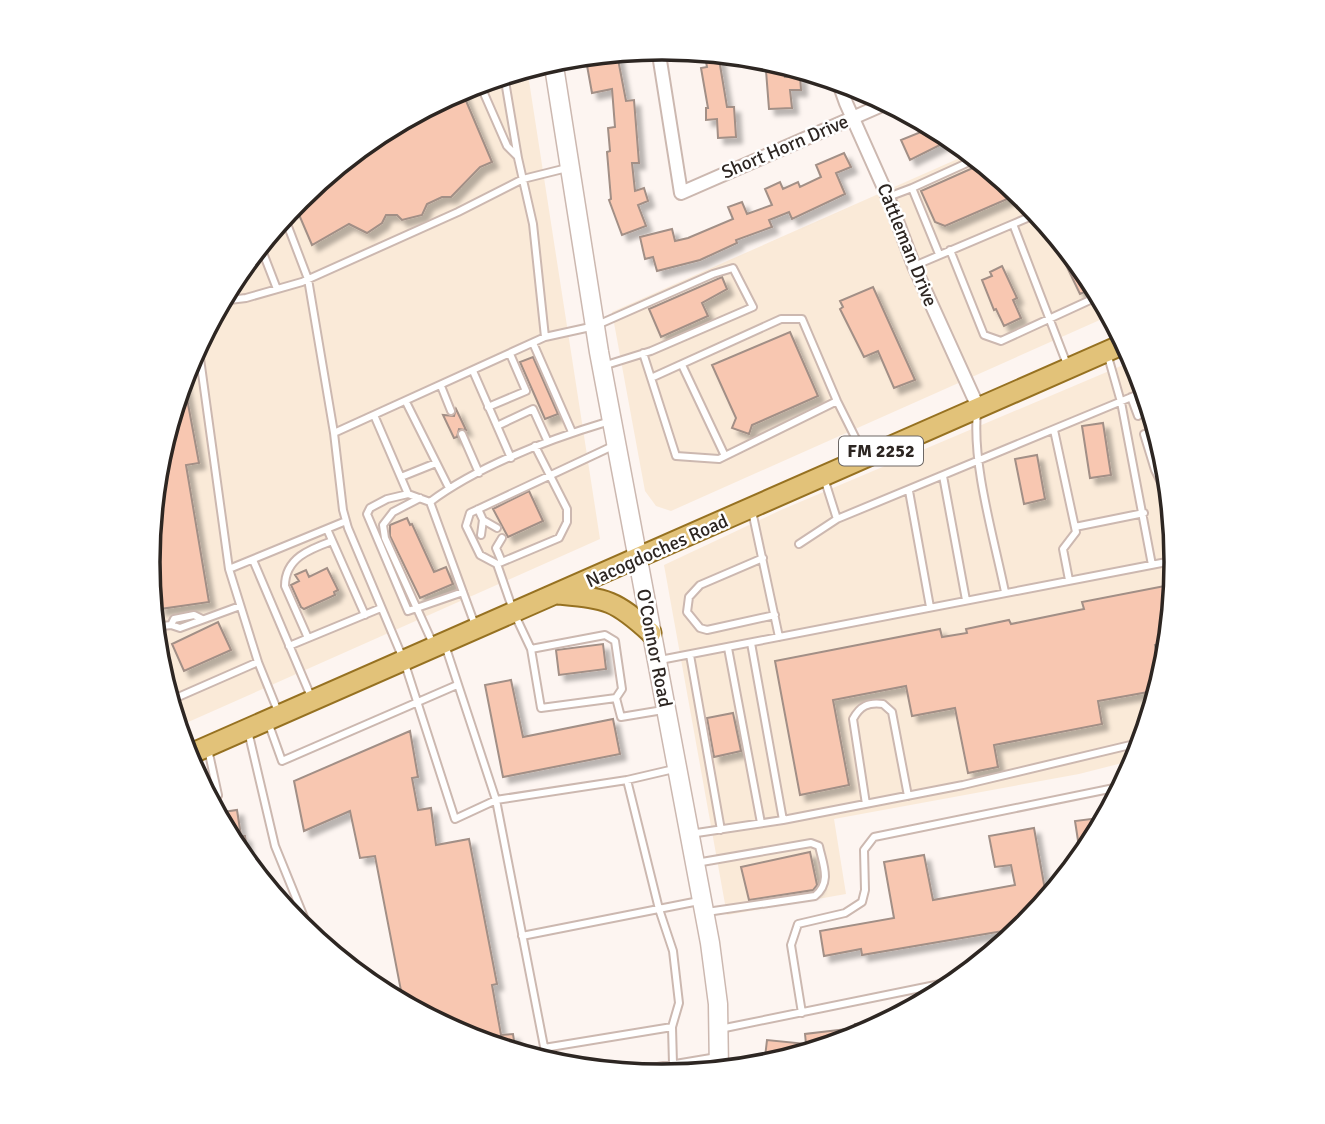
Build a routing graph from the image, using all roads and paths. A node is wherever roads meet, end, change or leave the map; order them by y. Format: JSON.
{"nodes":[{"id":1,"x":660,"y":60,"type":"edge"},
{"id":2,"x":555,"y":71,"type":"edge"},
{"id":3,"x":506,"y":85,"type":"edge"},
{"id":4,"x":484,"y":93,"type":"edge"},
{"id":5,"x":843,"y":93,"type":"edge"},
{"id":6,"x":877,"y":107,"type":"edge"},
{"id":7,"x":853,"y":118,"type":"junction"},
{"id":8,"x":518,"y":158,"type":"junction"},
{"id":9,"x":968,"y":163,"type":"edge"},
{"id":10,"x":570,"y":167,"type":"junction"},
{"id":11,"x":523,"y":179,"type":"junction"},
{"id":12,"x":912,"y":188,"type":"junction"},
{"id":13,"x":888,"y":197,"type":"junction"},
{"id":14,"x":1028,"y":218,"type":"edge"},
{"id":15,"x":1013,"y":224,"type":"junction"},
{"id":16,"x":288,"y":227,"type":"edge"},
{"id":17,"x":950,"y":250,"type":"junction"},
{"id":18,"x":939,"y":254,"type":"junction"},
{"id":19,"x":264,"y":256,"type":"edge"},
{"id":20,"x":914,"y":265,"type":"junction"},
{"id":21,"x":308,"y":279,"type":"junction"},
{"id":22,"x":277,"y":289,"type":"junction"},
{"id":23,"x":235,"y":298,"type":"edge"},
{"id":24,"x":1091,"y":299,"type":"edge"},
{"id":25,"x":1050,"y":317,"type":"junction"},
{"id":26,"x":595,"y":326,"type":"junction"},
{"id":27,"x":545,"y":337,"type":"junction"},
{"id":28,"x":533,"y":343,"type":"junction"},
{"id":29,"x":1116,"y":347,"type":"edge"},
{"id":30,"x":1106,"y":351,"type":"junction"},
{"id":31,"x":643,"y":353,"type":"junction"},
{"id":32,"x":510,"y":354,"type":"junction"},
{"id":33,"x":201,"y":364,"type":"edge"},
{"id":34,"x":682,"y":365,"type":"junction"},
{"id":35,"x":602,"y":366,"type":"junction"},
{"id":36,"x":1069,"y":368,"type":"junction"},
{"id":37,"x":473,"y":371,"type":"junction"},
{"id":38,"x":651,"y":378,"type":"junction"},
{"id":39,"x":441,"y":386,"type":"junction"},
{"id":40,"x":1136,"y":395,"type":"edge"},
{"id":41,"x":1131,"y":397,"type":"junction"},
{"id":42,"x":837,"y":401,"type":"junction"},
{"id":43,"x":406,"y":402,"type":"junction"},
{"id":44,"x":1121,"y":402,"type":"junction"},
{"id":45,"x":488,"y":407,"type":"junction"},
{"id":46,"x":978,"y":407,"type":"junction"},
{"id":47,"x":451,"y":411,"type":"dead end"},
{"id":48,"x":374,"y":415,"type":"junction"},
{"id":49,"x":1138,"y":416,"type":"dead end"},
{"id":50,"x":612,"y":420,"type":"junction"},
{"id":51,"x":497,"y":426,"type":"junction"},
{"id":52,"x":1054,"y":430,"type":"junction"},
{"id":53,"x":572,"y":432,"type":"junction"},
{"id":54,"x":334,"y":433,"type":"junction"},
{"id":55,"x":462,"y":434,"type":"dead end"},
{"id":56,"x":1144,"y":434,"type":"dead end"},
{"id":57,"x":547,"y":440,"type":"junction"},
{"id":58,"x":616,"y":445,"type":"junction"},
{"id":59,"x":535,"y":446,"type":"junction"},
{"id":60,"x":725,"y":456,"type":"junction"},
{"id":61,"x":511,"y":458,"type":"junction"},
{"id":62,"x":865,"y":458,"type":"junction"},
{"id":63,"x":979,"y":461,"type":"junction"},
{"id":64,"x":436,"y":463,"type":"junction"},
{"id":65,"x":480,"y":473,"type":"junction"},
{"id":66,"x":1157,"y":474,"type":"edge"},
{"id":67,"x":550,"y":476,"type":"junction"},
{"id":68,"x":823,"y":476,"type":"junction"},
{"id":69,"x":401,"y":477,"type":"junction"},
{"id":70,"x":943,"y":477,"type":"junction"},
{"id":71,"x":449,"y":488,"type":"junction"},
{"id":72,"x":909,"y":491,"type":"junction"},
{"id":73,"x":408,"y":494,"type":"junction"},
{"id":74,"x":420,"y":498,"type":"junction"},
{"id":75,"x":430,"y":502,"type":"junction"},
{"id":76,"x":478,"y":509,"type":"junction"},
{"id":77,"x":751,"y":509,"type":"junction"},
{"id":78,"x":1144,"y":513,"type":"junction"},
{"id":79,"x":838,"y":519,"type":"junction"},
{"id":80,"x":483,"y":520,"type":"junction"},
{"id":81,"x":346,"y":521,"type":"junction"},
{"id":82,"x":1075,"y":527,"type":"junction"},
{"id":83,"x":497,"y":528,"type":"dead end"},
{"id":84,"x":327,"y":529,"type":"junction"},
{"id":85,"x":488,"y":531,"type":"dead end"},
{"id":86,"x":481,"y":535,"type":"dead end"},
{"id":87,"x":502,"y":538,"type":"dead end"},
{"id":88,"x":332,"y":541,"type":"junction"},
{"id":89,"x":799,"y":544,"type":"dead end"},
{"id":90,"x":763,"y":558,"type":"junction"},
{"id":91,"x":637,"y":559,"type":"junction"},
{"id":92,"x":253,"y":560,"type":"junction"},
{"id":93,"x":1165,"y":562,"type":"edge"},
{"id":94,"x":499,"y":563,"type":"junction"},
{"id":95,"x":1152,"y":565,"type":"junction"},
{"id":96,"x":229,"y":569,"type":"junction"},
{"id":97,"x":1069,"y":580,"type":"junction"},
{"id":98,"x":463,"y":592,"type":"junction"},
{"id":99,"x":1005,"y":592,"type":"junction"},
{"id":100,"x":557,"y":594,"type":"junction"},
{"id":101,"x":966,"y":600,"type":"junction"},
{"id":102,"x":240,"y":606,"type":"junction"},
{"id":103,"x":930,"y":607,"type":"junction"},
{"id":104,"x":381,"y":608,"type":"junction"},
{"id":105,"x":417,"y":610,"type":"junction"},
{"id":106,"x":514,"y":613,"type":"junction"},
{"id":107,"x":365,"y":615,"type":"junction"},
{"id":108,"x":775,"y":615,"type":"junction"},
{"id":109,"x":164,"y":626,"type":"edge"},
{"id":110,"x":477,"y":629,"type":"junction"},
{"id":111,"x":651,"y":633,"type":"junction"},
{"id":112,"x":308,"y":638,"type":"junction"},
{"id":113,"x":779,"y":638,"type":"junction"},
{"id":114,"x":751,"y":643,"type":"junction"},
{"id":115,"x":439,"y":645,"type":"junction"},
{"id":116,"x":289,"y":646,"type":"junction"},
{"id":117,"x":727,"y":648,"type":"junction"},
{"id":118,"x":531,"y":649,"type":"junction"},
{"id":119,"x":690,"y":655,"type":"junction"},
{"id":120,"x":404,"y":661,"type":"junction"},
{"id":121,"x":656,"y":661,"type":"junction"},
{"id":122,"x":258,"y":662,"type":"junction"},
{"id":123,"x":457,"y":685,"type":"junction"},
{"id":124,"x":179,"y":697,"type":"edge"},
{"id":125,"x":616,"y":698,"type":"junction"},
{"id":126,"x":312,"y":701,"type":"junction"},
{"id":127,"x":417,"y":701,"type":"junction"},
{"id":128,"x":665,"y":710,"type":"junction"},
{"id":129,"x":274,"y":718,"type":"junction"},
{"id":130,"x":248,"y":729,"type":"junction"},
{"id":131,"x":1130,"y":745,"type":"edge"},
{"id":132,"x":207,"y":747,"type":"junction"},
{"id":133,"x":197,"y":751,"type":"edge"},
{"id":134,"x":676,"y":769,"type":"junction"},
{"id":135,"x":627,"y":780,"type":"junction"},
{"id":136,"x":1111,"y":789,"type":"edge"},
{"id":137,"x":217,"y":794,"type":"edge"},
{"id":138,"x":908,"y":796,"type":"junction"},
{"id":139,"x":496,"y":800,"type":"junction"},
{"id":140,"x":866,"y":804,"type":"junction"},
{"id":141,"x":783,"y":820,"type":"junction"},
{"id":142,"x":761,"y":823,"type":"junction"},
{"id":143,"x":721,"y":830,"type":"junction"},
{"id":144,"x":688,"y":834,"type":"junction"},
{"id":145,"x":694,"y":863,"type":"junction"},
{"id":146,"x":702,"y":906,"type":"junction"},
{"id":147,"x":659,"y":909,"type":"junction"},
{"id":148,"x":301,"y":911,"type":"edge"},
{"id":149,"x":522,"y":936,"type":"junction"},
{"id":150,"x":931,"y":987,"type":"edge"},
{"id":151,"x":802,"y":1013,"type":"junction"},
{"id":152,"x":672,"y":1027,"type":"junction"},
{"id":153,"x":718,"y":1029,"type":"junction"},
{"id":154,"x":544,"y":1048,"type":"joint"},
{"id":155,"x":719,"y":1061,"type":"edge"},
{"id":156,"x":673,"y":1064,"type":"edge"}],
"edges":[{"from":1,"to":7,"type":"street","name":"Short Horn Drive"},
{"from":2,"to":10,"type":"main road","name":"O'Connor Road"},
{"from":3,"to":8,"type":"lane"},
{"from":4,"to":8,"type":"lane"},
{"from":5,"to":7,"type":"street","name":"Cattleman Drive"},
{"from":6,"to":7,"type":"street","name":"Short Horn Drive"},
{"from":7,"to":13,"type":"street","name":"Cattleman Drive"},
{"from":8,"to":11,"type":"lane"},
{"from":9,"to":12,"type":"lane"},
{"from":10,"to":11,"type":"lane"},
{"from":10,"to":26,"type":"main road","name":"O'Connor Road"},
{"from":11,"to":21,"type":"lane"},
{"from":11,"to":27,"type":"lane"},
{"from":12,"to":13,"type":"lane"},
{"from":12,"to":18,"type":"lane"},
{"from":13,"to":20,"type":"street","name":"Cattleman Drive"},
{"from":14,"to":15,"type":"lane"},
{"from":15,"to":17,"type":"lane"},
{"from":15,"to":25,"type":"lane"},
{"from":16,"to":21,"type":"lane"},
{"from":17,"to":18,"type":"lane"},
{"from":17,"to":25,"type":"lane"},
{"from":18,"to":20,"type":"lane"},
{"from":19,"to":22,"type":"lane"},
{"from":20,"to":46,"type":"street","name":"Cattleman Drive"},
{"from":21,"to":22,"type":"lane"},
{"from":21,"to":54,"type":"lane"},
{"from":22,"to":23,"type":"lane"},
{"from":24,"to":25,"type":"lane"},
{"from":25,"to":36,"type":"lane"},
{"from":26,"to":27,"type":"lane"},
{"from":26,"to":31,"type":"lane"},
{"from":26,"to":35,"type":"main road","name":"O'Connor Road"},
{"from":27,"to":28,"type":"lane"},
{"from":28,"to":32,"type":"lane"},
{"from":28,"to":53,"type":"lane"},
{"from":29,"to":30,"type":"main road","name":"Nacogdoches Road","number":"FM 2252"},
{"from":30,"to":36,"type":"main road","name":"Nacogdoches Road","number":"FM 2252"},
{"from":30,"to":44,"type":"lane"},
{"from":31,"to":35,"type":"lane"},
{"from":31,"to":38,"type":"lane"},
{"from":32,"to":37,"type":"lane"},
{"from":32,"to":45,"type":"lane"},
{"from":33,"to":96,"type":"lane"},
{"from":34,"to":38,"type":"lane"},
{"from":34,"to":42,"type":"lane"},
{"from":34,"to":60,"type":"lane"},
{"from":35,"to":50,"type":"main road","name":"O'Connor Road"},
{"from":36,"to":46,"type":"main road","name":"Nacogdoches Road","number":"FM 2252"},
{"from":37,"to":39,"type":"lane"},
{"from":37,"to":45,"type":"lane"},
{"from":38,"to":60,"type":"lane"},
{"from":39,"to":43,"type":"lane"},
{"from":39,"to":47,"type":"lane"},
{"from":40,"to":41,"type":"lane"},
{"from":41,"to":44,"type":"lane"},
{"from":41,"to":49,"type":"lane"},
{"from":42,"to":60,"type":"lane"},
{"from":42,"to":62,"type":"lane"},
{"from":43,"to":48,"type":"lane"},
{"from":43,"to":64,"type":"lane"},
{"from":44,"to":52,"type":"lane"},
{"from":44,"to":78,"type":"lane"},
{"from":45,"to":51,"type":"lane"},
{"from":46,"to":62,"type":"main road","name":"Nacogdoches Road","number":"FM 2252"},
{"from":46,"to":63,"type":"lane"},
{"from":48,"to":54,"type":"lane"},
{"from":48,"to":69,"type":"lane"},
{"from":50,"to":53,"type":"lane"},
{"from":50,"to":58,"type":"main road","name":"O'Connor Road"},
{"from":51,"to":57,"type":"lane"},
{"from":51,"to":61,"type":"lane"},
{"from":52,"to":63,"type":"lane"},
{"from":52,"to":82,"type":"lane"},
{"from":53,"to":57,"type":"lane"},
{"from":54,"to":81,"type":"lane"},
{"from":55,"to":65,"type":"lane"},
{"from":56,"to":66,"type":"lane"},
{"from":57,"to":59,"type":"lane"},
{"from":58,"to":67,"type":"lane"},
{"from":58,"to":91,"type":"main road","name":"O'Connor Road"},
{"from":59,"to":61,"type":"lane"},
{"from":59,"to":67,"type":"lane"},
{"from":61,"to":65,"type":"lane"},
{"from":62,"to":68,"type":"main road","name":"Nacogdoches Road","number":"FM 2252"},
{"from":63,"to":70,"type":"lane"},
{"from":63,"to":99,"type":"lane"},
{"from":64,"to":69,"type":"lane"},
{"from":64,"to":71,"type":"lane"},
{"from":65,"to":71,"type":"lane"},
{"from":67,"to":76,"type":"lane"},
{"from":67,"to":94,"type":"lane"},
{"from":68,"to":77,"type":"main road","name":"Nacogdoches Road","number":"FM 2252"},
{"from":68,"to":79,"type":"lane"},
{"from":69,"to":73,"type":"lane"},
{"from":70,"to":72,"type":"lane"},
{"from":70,"to":101,"type":"lane"},
{"from":71,"to":75,"type":"lane"},
{"from":72,"to":79,"type":"lane"},
{"from":72,"to":103,"type":"lane"},
{"from":73,"to":74,"type":"lane"},
{"from":73,"to":105,"type":"lane"},
{"from":74,"to":75,"type":"lane"},
{"from":74,"to":105,"type":"lane"},
{"from":75,"to":98,"type":"lane"},
{"from":76,"to":80,"type":"lane"},
{"from":76,"to":94,"type":"lane"},
{"from":77,"to":90,"type":"lane"},
{"from":77,"to":91,"type":"main road","name":"Nacogdoches Road","number":"FM 2252"},
{"from":78,"to":82,"type":"lane"},
{"from":78,"to":95,"type":"lane"},
{"from":79,"to":89,"type":"lane"},
{"from":80,"to":83,"type":"lane"},
{"from":80,"to":85,"type":"lane"},
{"from":80,"to":86,"type":"lane"},
{"from":81,"to":84,"type":"lane"},
{"from":81,"to":104,"type":"lane"},
{"from":82,"to":97,"type":"lane"},
{"from":84,"to":88,"type":"lane"},
{"from":84,"to":92,"type":"lane"},
{"from":87,"to":94,"type":"lane"},
{"from":88,"to":107,"type":"lane"},
{"from":88,"to":112,"type":"lane"},
{"from":90,"to":108,"type":"lane"},
{"from":90,"to":108,"type":"lane"},
{"from":91,"to":100,"type":"main road","name":"Nacogdoches Road","number":"FM 2252"},
{"from":91,"to":111,"type":"main road","name":"O'Connor Road"},
{"from":92,"to":96,"type":"lane"},
{"from":92,"to":116,"type":"lane"},
{"from":93,"to":95,"type":"lane"},
{"from":94,"to":106,"type":"lane"},
{"from":95,"to":97,"type":"lane"},
{"from":96,"to":102,"type":"lane"},
{"from":97,"to":99,"type":"lane"},
{"from":98,"to":105,"type":"lane"},
{"from":98,"to":110,"type":"lane"},
{"from":99,"to":101,"type":"lane"},
{"from":100,"to":106,"type":"main road","name":"Nacogdoches Road","number":"FM 2252"},
{"from":100,"to":111,"type":"main road"},
{"from":101,"to":103,"type":"lane"},
{"from":102,"to":109,"type":"lane"},
{"from":102,"to":122,"type":"lane"},
{"from":103,"to":113,"type":"lane"},
{"from":104,"to":107,"type":"lane"},
{"from":104,"to":120,"type":"lane"},
{"from":105,"to":115,"type":"lane"},
{"from":106,"to":110,"type":"main road","name":"Nacogdoches Road","number":"FM 2252"},
{"from":106,"to":118,"type":"lane"},
{"from":107,"to":112,"type":"lane"},
{"from":108,"to":113,"type":"lane"},
{"from":110,"to":115,"type":"main road","name":"Nacogdoches Road","number":"FM 2252"},
{"from":111,"to":121,"type":"main road","name":"O'Connor Road"},
{"from":112,"to":116,"type":"lane"},
{"from":113,"to":114,"type":"lane"},
{"from":114,"to":117,"type":"lane"},
{"from":114,"to":141,"type":"lane"},
{"from":115,"to":120,"type":"main road","name":"Nacogdoches Road","number":"FM 2252"},
{"from":115,"to":123,"type":"lane"},
{"from":116,"to":126,"type":"lane"},
{"from":117,"to":119,"type":"lane"},
{"from":117,"to":142,"type":"lane"},
{"from":118,"to":125,"type":"lane"},
{"from":118,"to":125,"type":"lane"},
{"from":119,"to":121,"type":"lane"},
{"from":119,"to":143,"type":"lane"},
{"from":120,"to":126,"type":"main road","name":"Nacogdoches Road","number":"FM 2252"},
{"from":120,"to":127,"type":"lane"},
{"from":121,"to":128,"type":"main road","name":"O'Connor Road"},
{"from":122,"to":124,"type":"lane"},
{"from":122,"to":129,"type":"lane"},
{"from":123,"to":127,"type":"lane"},
{"from":123,"to":139,"type":"lane"},
{"from":125,"to":128,"type":"lane"},
{"from":126,"to":129,"type":"main road","name":"Nacogdoches Road","number":"FM 2252"},
{"from":127,"to":129,"type":"lane"},
{"from":127,"to":139,"type":"lane"},
{"from":128,"to":134,"type":"main road","name":"O'Connor Road"},
{"from":129,"to":130,"type":"main road","name":"Nacogdoches Road","number":"FM 2252"},
{"from":130,"to":132,"type":"main road","name":"Nacogdoches Road","number":"FM 2252"},
{"from":130,"to":148,"type":"lane"},
{"from":131,"to":138,"type":"lane"},
{"from":132,"to":133,"type":"main road","name":"Nacogdoches Road","number":"FM 2252"},
{"from":132,"to":137,"type":"lane"},
{"from":134,"to":135,"type":"lane"},
{"from":134,"to":144,"type":"main road","name":"O'Connor Road"},
{"from":135,"to":139,"type":"lane"},
{"from":135,"to":147,"type":"lane"},
{"from":136,"to":151,"type":"lane"},
{"from":138,"to":140,"type":"lane"},
{"from":138,"to":140,"type":"lane"},
{"from":139,"to":149,"type":"lane"},
{"from":140,"to":141,"type":"lane"},
{"from":141,"to":142,"type":"lane"},
{"from":142,"to":143,"type":"lane"},
{"from":143,"to":144,"type":"lane"},
{"from":144,"to":145,"type":"main road","name":"O'Connor Road"},
{"from":145,"to":146,"type":"main road","name":"O'Connor Road"},
{"from":145,"to":146,"type":"lane"},
{"from":146,"to":147,"type":"lane"},
{"from":146,"to":153,"type":"main road","name":"O'Connor Road"},
{"from":147,"to":149,"type":"lane"},
{"from":147,"to":152,"type":"lane"},
{"from":149,"to":154,"type":"lane"},
{"from":150,"to":151,"type":"lane"},
{"from":151,"to":153,"type":"lane"},
{"from":152,"to":154,"type":"lane"},
{"from":152,"to":156,"type":"lane"},
{"from":153,"to":155,"type":"main road","name":"O'Connor Road"}]}
